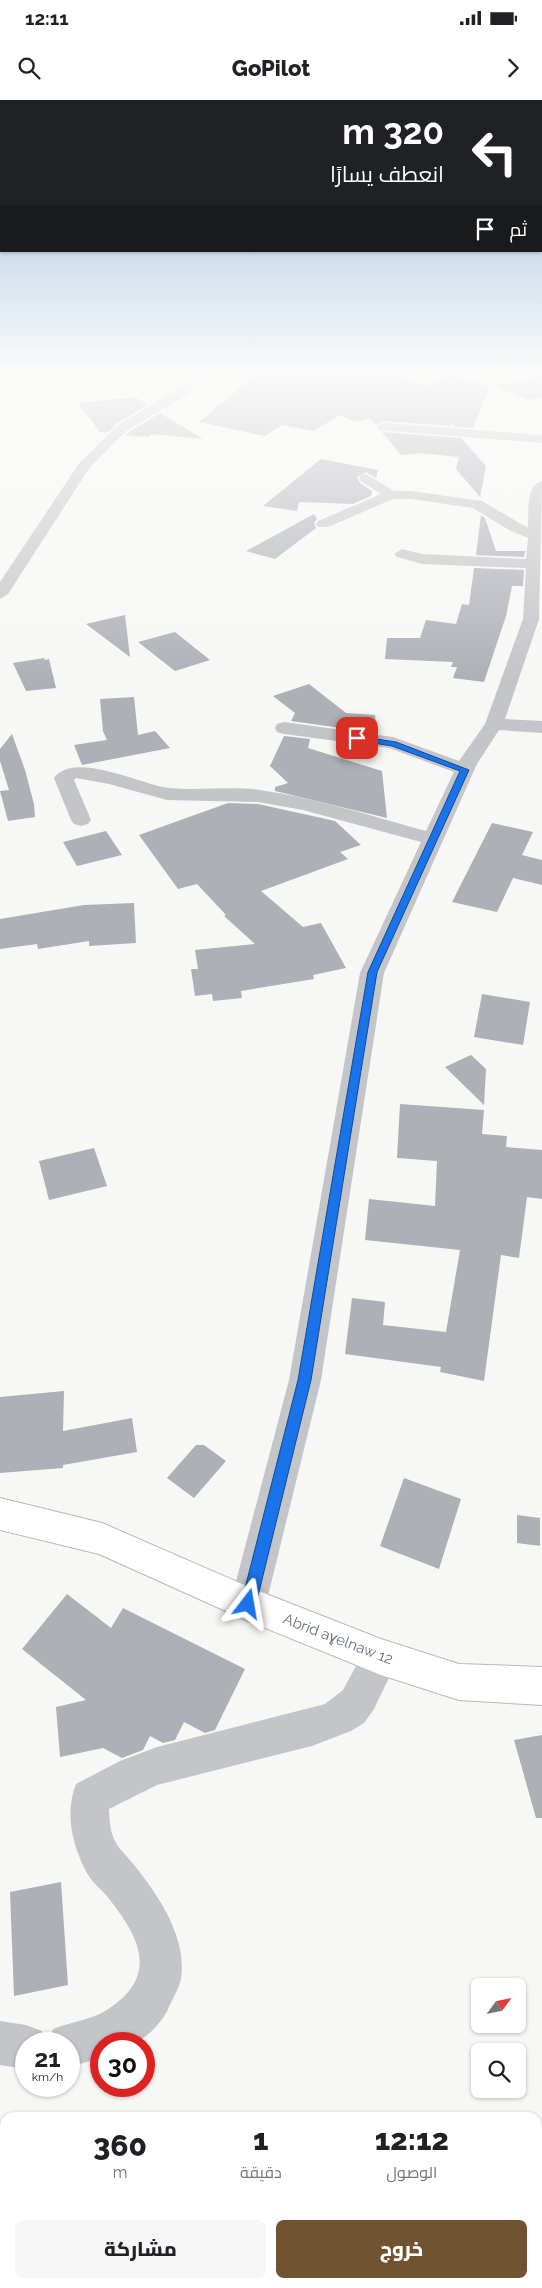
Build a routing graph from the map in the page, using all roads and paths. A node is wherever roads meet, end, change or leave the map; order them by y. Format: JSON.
{"nodes":[{"id":1,"x":80,"y":473,"type":"edge"},
{"id":2,"x":366,"y":478,"type":"dead end"},
{"id":3,"x":390,"y":495,"type":"junction"},
{"id":4,"x":540,"y":495,"type":"edge"},
{"id":5,"x":323,"y":524,"type":"dead end"},
{"id":6,"x":534,"y":536,"type":"junction"},
{"id":7,"x":402,"y":554,"type":"dead end"},
{"id":8,"x":533,"y":564,"type":"junction"},
{"id":9,"x":0,"y":594,"type":"edge"},
{"id":10,"x":536,"y":616,"type":"edge"},
{"id":11,"x":494,"y":724,"type":"junction"},
{"id":12,"x":542,"y":727,"type":"edge"},
{"id":13,"x":284,"y":728,"type":"dead end"},
{"id":14,"x":465,"y":770,"type":"junction"},
{"id":15,"x":81,"y":820,"type":"dead end"},
{"id":16,"x":433,"y":839,"type":"junction"},
{"id":17,"x":0,"y":1514,"type":"edge"},
{"id":18,"x":248,"y":1604,"type":"junction"},
{"id":19,"x":382,"y":1657,"type":"junction"},
{"id":20,"x":542,"y":1686,"type":"edge"},
{"id":21,"x":80,"y":2042,"type":"edge"},
{"id":22,"x":0,"y":2043,"type":"edge"},
{"id":23,"x":15,"y":2045,"type":"edge"}],
"edges":[{"from":1,"to":9,"type":"street"},
{"from":2,"to":3,"type":"street"},
{"from":3,"to":5,"type":"street"},
{"from":3,"to":6,"type":"street"},
{"from":4,"to":6,"type":"street"},
{"from":6,"to":8,"type":"street"},
{"from":7,"to":8,"type":"street"},
{"from":8,"to":10,"type":"street"},
{"from":10,"to":11,"type":"street"},
{"from":11,"to":12,"type":"street"},
{"from":11,"to":14,"type":"street"},
{"from":13,"to":14,"type":"street"},
{"from":14,"to":16,"type":"street"},
{"from":15,"to":16,"type":"street"},
{"from":16,"to":18,"type":"street"},
{"from":17,"to":18,"type":"main road","name":"Abrid aɣelnaw 12"},
{"from":18,"to":19,"type":"main road","name":"Abrid aɣelnaw 12"},
{"from":19,"to":20,"type":"main road","name":"Abrid aɣelnaw 12"},
{"from":19,"to":21,"type":"street"},
{"from":22,"to":23,"type":"street"}]}
